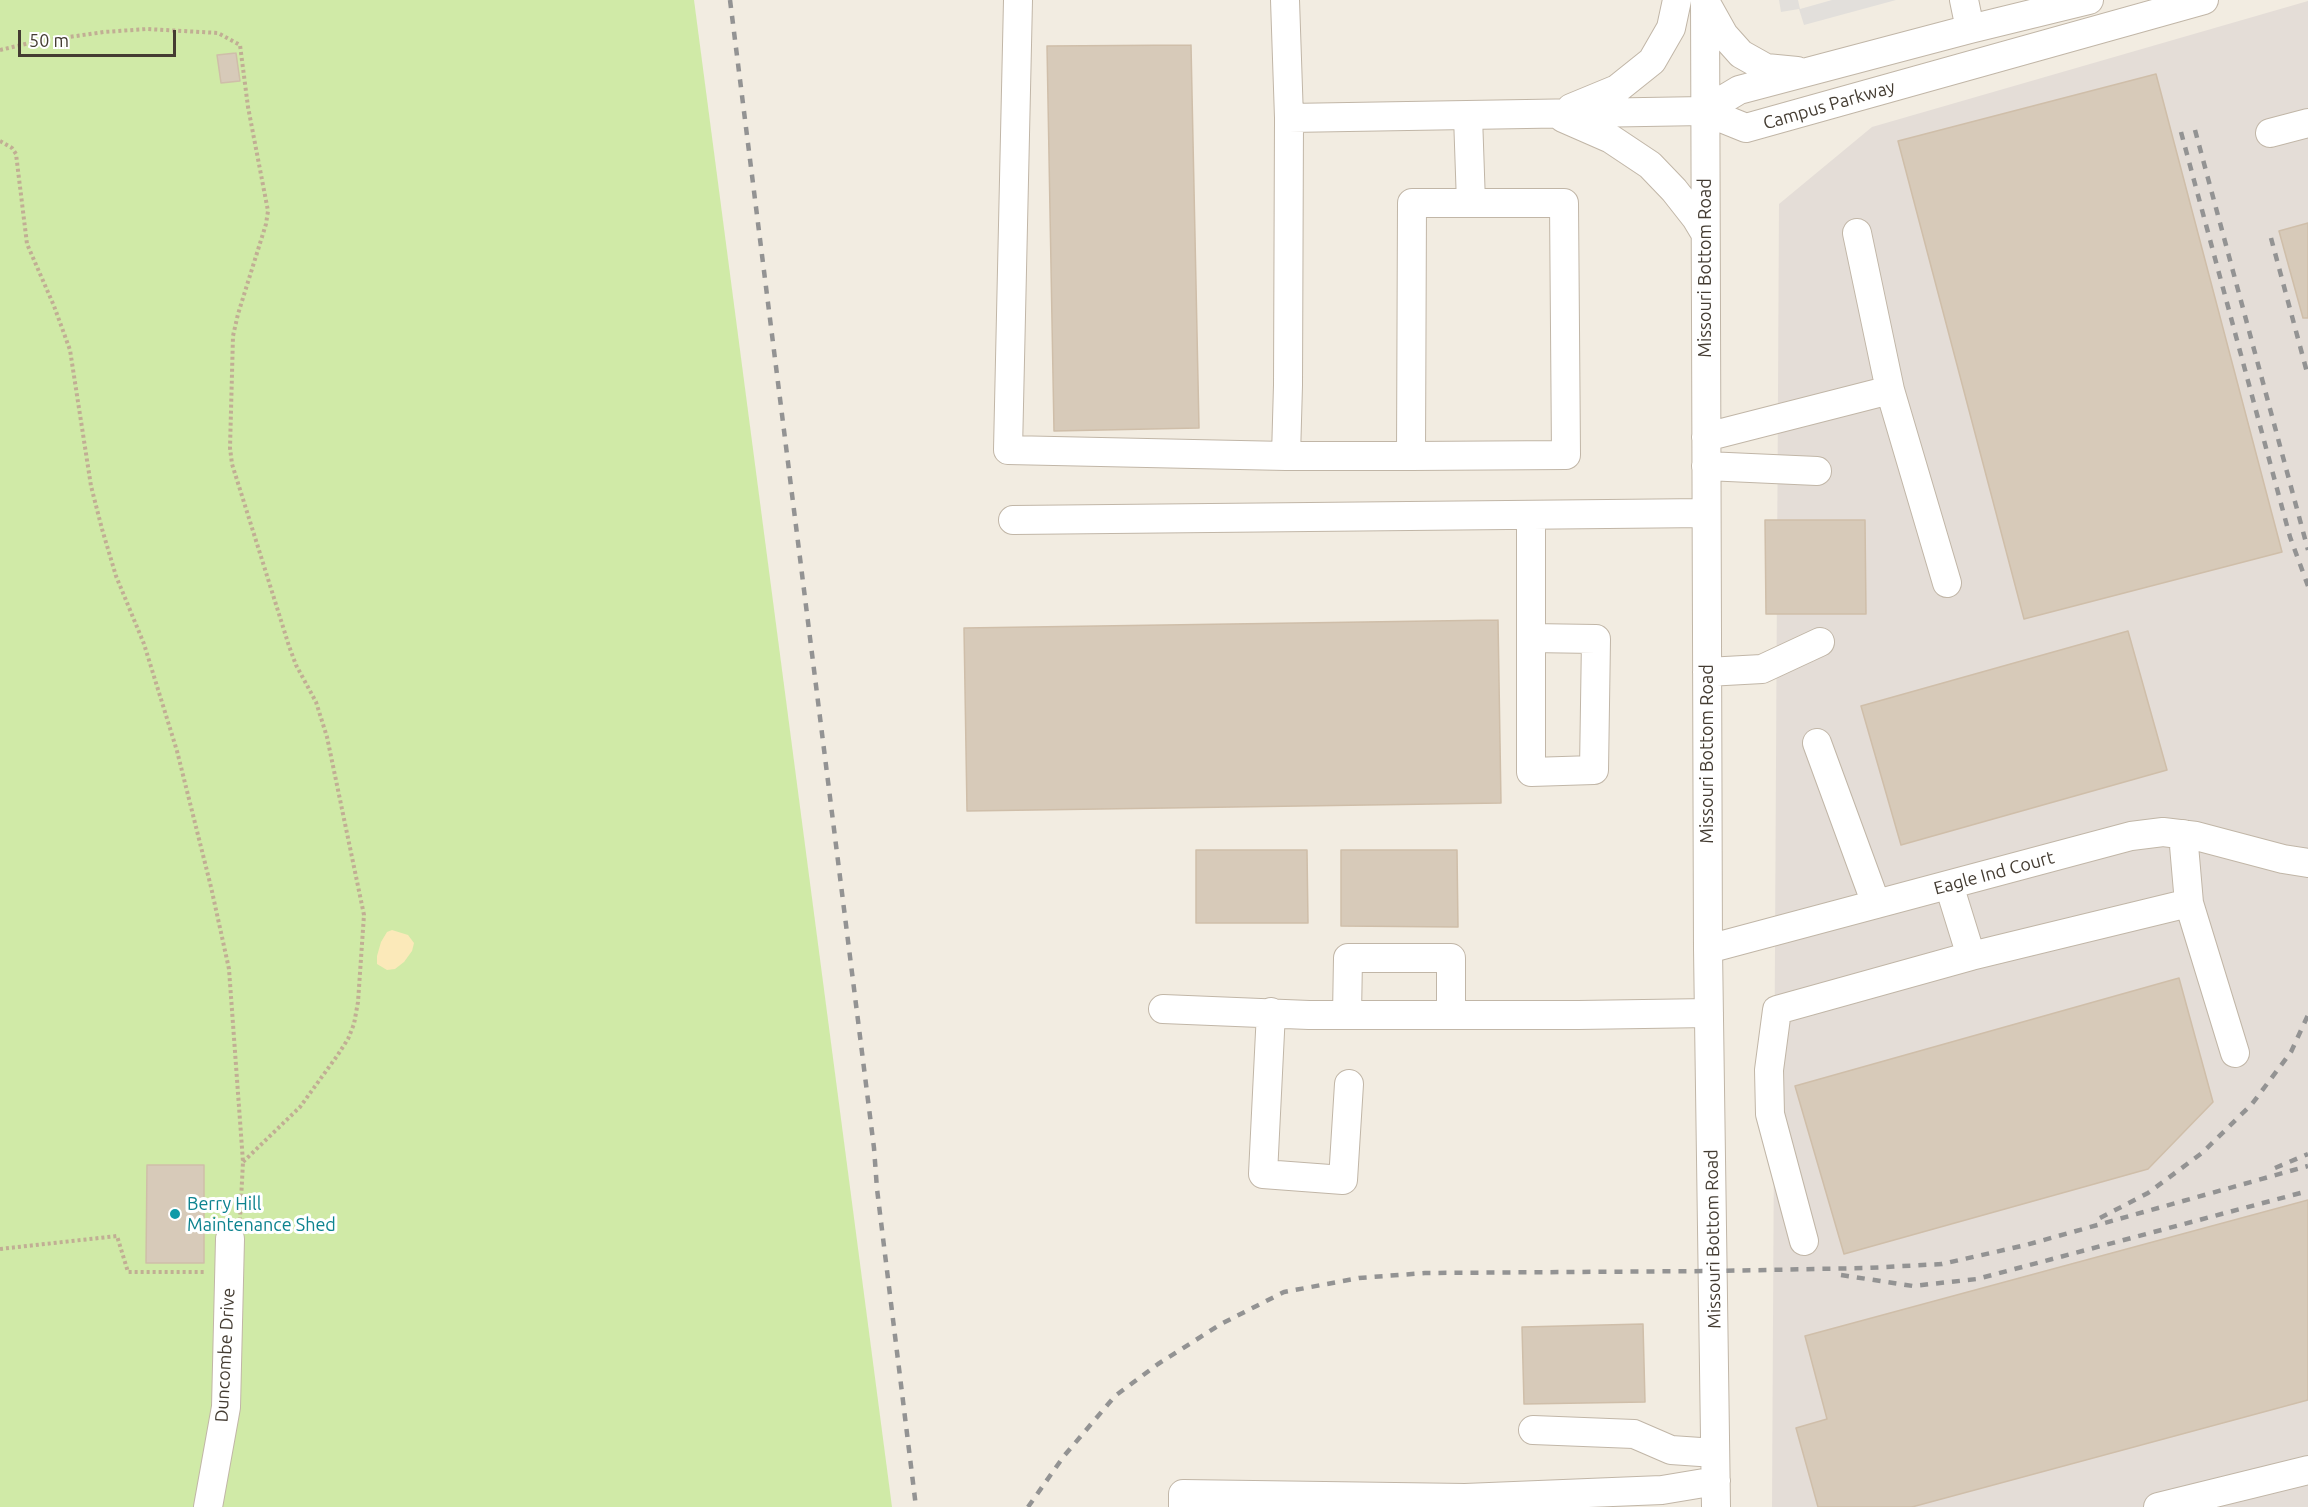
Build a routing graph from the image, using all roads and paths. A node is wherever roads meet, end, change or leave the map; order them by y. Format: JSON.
{"nodes":[{"id":1,"x":1018,"y":0,"type":"edge"},
{"id":2,"x":1286,"y":0,"type":"edge"},
{"id":3,"x":1696,"y":0,"type":"edge"},
{"id":4,"x":1964,"y":0,"type":"edge"},
{"id":5,"x":2089,"y":0,"type":"edge"},
{"id":6,"x":2204,"y":0,"type":"edge"},
{"id":7,"x":2173,"y":4,"type":"edge"},
{"id":8,"x":1970,"y":29,"type":"junction"},
{"id":9,"x":0,"y":50,"type":"edge"},
{"id":10,"x":1810,"y":72,"type":"junction"},
{"id":11,"x":1704,"y":111,"type":"junction"},
{"id":12,"x":1555,"y":114,"type":"junction"},
{"id":13,"x":1468,"y":116,"type":"junction"},
{"id":14,"x":1289,"y":118,"type":"junction"},
{"id":15,"x":2308,"y":123,"type":"edge"},
{"id":16,"x":2270,"y":133,"type":"dead end"},
{"id":17,"x":0,"y":141,"type":"edge"},
{"id":18,"x":1471,"y":203,"type":"junction"},
{"id":19,"x":1705,"y":233,"type":"junction"},
{"id":20,"x":1857,"y":233,"type":"dead end"},
{"id":21,"x":1890,"y":390,"type":"junction"},
{"id":22,"x":1706,"y":437,"type":"junction"},
{"id":23,"x":1286,"y":456,"type":"junction"},
{"id":24,"x":1411,"y":456,"type":"junction"},
{"id":25,"x":1706,"y":466,"type":"junction"},
{"id":26,"x":1817,"y":471,"type":"dead end"},
{"id":27,"x":1706,"y":513,"type":"junction"},
{"id":28,"x":1531,"y":516,"type":"junction"},
{"id":29,"x":1013,"y":520,"type":"dead end"},
{"id":30,"x":1947,"y":583,"type":"dead end"},
{"id":31,"x":1531,"y":638,"type":"junction"},
{"id":32,"x":1820,"y":642,"type":"dead end"},
{"id":33,"x":1707,"y":672,"type":"junction"},
{"id":34,"x":1816,"y":743,"type":"dead end"},
{"id":35,"x":2183,"y":834,"type":"junction"},
{"id":36,"x":2295,"y":861,"type":"edge"},
{"id":37,"x":1949,"y":885,"type":"junction"},
{"id":38,"x":2189,"y":903,"type":"junction"},
{"id":39,"x":1876,"y":904,"type":"junction"},
{"id":40,"x":1708,"y":949,"type":"junction"},
{"id":41,"x":1971,"y":956,"type":"junction"},
{"id":42,"x":1163,"y":1009,"type":"dead end"},
{"id":43,"x":1271,"y":1012,"type":"junction"},
{"id":44,"x":1709,"y":1013,"type":"junction"},
{"id":45,"x":1347,"y":1015,"type":"junction"},
{"id":46,"x":1451,"y":1015,"type":"junction"},
{"id":47,"x":2235,"y":1053,"type":"dead end"},
{"id":48,"x":1349,"y":1084,"type":"dead end"},
{"id":49,"x":243,"y":1162,"type":"junction"},
{"id":50,"x":231,"y":1239,"type":"joint"},
{"id":51,"x":1804,"y":1241,"type":"dead end"},
{"id":52,"x":0,"y":1249,"type":"edge"},
{"id":53,"x":214,"y":1272,"type":"dead end"},
{"id":54,"x":1533,"y":1430,"type":"dead end"},
{"id":55,"x":2308,"y":1470,"type":"edge"},
{"id":56,"x":1716,"y":1480,"type":"edge"},
{"id":57,"x":1544,"y":1501,"type":"edge"},
{"id":58,"x":208,"y":1507,"type":"edge"},
{"id":59,"x":1183,"y":1507,"type":"edge"},
{"id":60,"x":2158,"y":1507,"type":"edge"}],
"edges":[{"from":1,"to":23,"type":"street"},
{"from":2,"to":14,"type":"street"},
{"from":3,"to":10,"type":"street"},
{"from":3,"to":11,"type":"street","name":"Missouri Bottom Road"},
{"from":3,"to":12,"type":"street"},
{"from":4,"to":8,"type":"street"},
{"from":5,"to":8,"type":"street","name":"Campus Parkway"},
{"from":6,"to":7,"type":"street","name":"Campus Parkway"},
{"from":7,"to":11,"type":"street","name":"Campus Parkway"},
{"from":8,"to":10,"type":"street","name":"Campus Parkway"},
{"from":9,"to":49,"type":"path"},
{"from":10,"to":11,"type":"street","name":"Campus Parkway"},
{"from":11,"to":12,"type":"street"},
{"from":11,"to":19,"type":"street","name":"Missouri Bottom Road"},
{"from":12,"to":13,"type":"street"},
{"from":12,"to":19,"type":"street"},
{"from":13,"to":14,"type":"street"},
{"from":13,"to":18,"type":"street"},
{"from":14,"to":23,"type":"street"},
{"from":15,"to":16,"type":"street"},
{"from":17,"to":49,"type":"path"},
{"from":18,"to":24,"type":"street"},
{"from":18,"to":24,"type":"street"},
{"from":19,"to":22,"type":"street","name":"Missouri Bottom Road"},
{"from":20,"to":21,"type":"street"},
{"from":21,"to":22,"type":"street"},
{"from":21,"to":30,"type":"street"},
{"from":22,"to":25,"type":"street","name":"Missouri Bottom Road"},
{"from":23,"to":24,"type":"street"},
{"from":25,"to":26,"type":"street"},
{"from":25,"to":27,"type":"street","name":"Missouri Bottom Road"},
{"from":27,"to":28,"type":"street"},
{"from":27,"to":33,"type":"street","name":"Missouri Bottom Road"},
{"from":28,"to":29,"type":"street"},
{"from":28,"to":31,"type":"street"},
{"from":31,"to":31,"type":"street"},
{"from":32,"to":33,"type":"street"},
{"from":33,"to":40,"type":"street","name":"Missouri Bottom Road"},
{"from":34,"to":39,"type":"street"},
{"from":35,"to":36,"type":"street","name":"Eagle Ind Court"},
{"from":35,"to":37,"type":"street","name":"Eagle Ind Court"},
{"from":35,"to":38,"type":"street"},
{"from":37,"to":39,"type":"street","name":"Eagle Ind Court"},
{"from":37,"to":41,"type":"street"},
{"from":38,"to":41,"type":"street"},
{"from":38,"to":47,"type":"street"},
{"from":39,"to":40,"type":"street","name":"Eagle Ind Court"},
{"from":40,"to":44,"type":"street","name":"Missouri Bottom Road"},
{"from":41,"to":51,"type":"street"},
{"from":42,"to":43,"type":"street"},
{"from":43,"to":45,"type":"street"},
{"from":43,"to":48,"type":"street"},
{"from":44,"to":46,"type":"street"},
{"from":44,"to":56,"type":"street","name":"Missouri Bottom Road"},
{"from":45,"to":46,"type":"street"},
{"from":45,"to":46,"type":"street"},
{"from":49,"to":50,"type":"path"},
{"from":50,"to":58,"type":"street","name":"Duncombe Drive"},
{"from":52,"to":53,"type":"path"},
{"from":54,"to":56,"type":"street"},
{"from":55,"to":60,"type":"street"},
{"from":56,"to":57,"type":"street"},
{"from":57,"to":59,"type":"street"}]}
